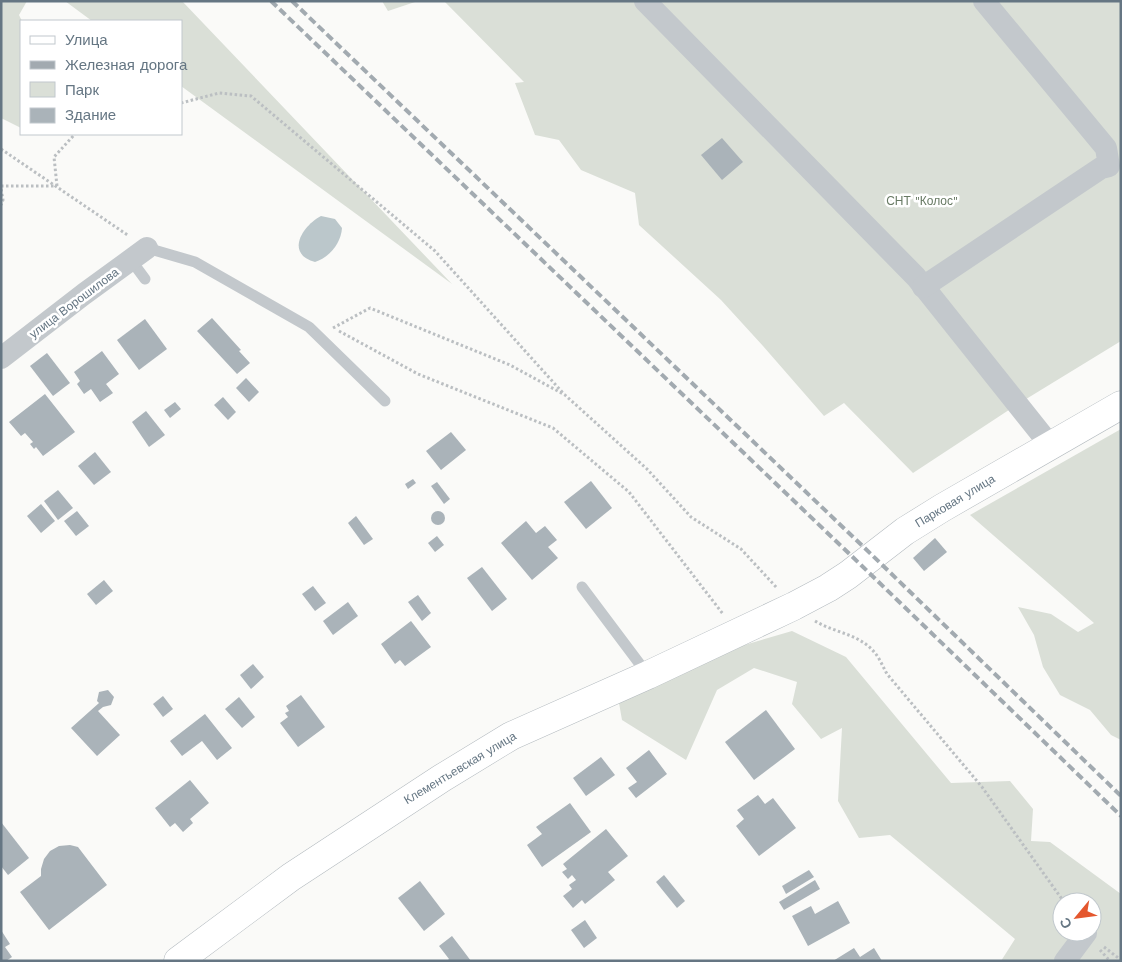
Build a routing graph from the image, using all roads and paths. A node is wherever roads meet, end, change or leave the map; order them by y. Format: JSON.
{"nodes":[{"id":1,"x":645,"y":1,"type":"edge"},
{"id":2,"x":984,"y":1,"type":"edge"},
{"id":3,"x":182,"y":103,"type":"edge"},
{"id":4,"x":74,"y":135,"type":"edge"},
{"id":5,"x":1,"y":149,"type":"edge"},
{"id":6,"x":1115,"y":163,"type":"edge"},
{"id":7,"x":57,"y":186,"type":"junction"},
{"id":8,"x":1,"y":187,"type":"edge"},
{"id":9,"x":1,"y":205,"type":"edge"},
{"id":10,"x":139,"y":254,"type":"junction"},
{"id":11,"x":145,"y":279,"type":"dead end"},
{"id":12,"x":923,"y":287,"type":"junction"},
{"id":13,"x":309,"y":326,"type":"junction"},
{"id":14,"x":334,"y":328,"type":"junction"},
{"id":15,"x":1,"y":358,"type":"edge"},
{"id":16,"x":565,"y":395,"type":"junction"},
{"id":17,"x":386,"y":401,"type":"dead end"},
{"id":18,"x":1121,"y":405,"type":"edge"},
{"id":19,"x":1050,"y":445,"type":"junction"},
{"id":20,"x":582,"y":587,"type":"dead end"},
{"id":21,"x":794,"y":606,"type":"junction"},
{"id":22,"x":737,"y":633,"type":"junction"},
{"id":23,"x":648,"y":675,"type":"junction"},
{"id":24,"x":1057,"y":892,"type":"edge"},
{"id":25,"x":1079,"y":942,"type":"edge"},
{"id":26,"x":178,"y":961,"type":"edge"},
{"id":27,"x":1065,"y":961,"type":"edge"}],
"edges":[{"from":1,"to":12,"type":"street"},
{"from":2,"to":6,"type":"street"},
{"from":3,"to":16,"type":"path"},
{"from":4,"to":7,"type":"path"},
{"from":5,"to":7,"type":"path"},
{"from":6,"to":12,"type":"street"},
{"from":7,"to":8,"type":"path"},
{"from":7,"to":10,"type":"path"},
{"from":8,"to":9,"type":"path"},
{"from":10,"to":11,"type":"lane"},
{"from":10,"to":13,"type":"lane"},
{"from":10,"to":15,"type":"street","name":"улица Ворошилова"},
{"from":12,"to":19,"type":"street"},
{"from":13,"to":14,"type":"path"},
{"from":13,"to":17,"type":"lane"},
{"from":14,"to":16,"type":"path"},
{"from":14,"to":22,"type":"path"},
{"from":16,"to":21,"type":"path"},
{"from":18,"to":19,"type":"street","name":"Парковая улица"},
{"from":19,"to":21,"type":"street","name":"Парковая улица"},
{"from":20,"to":23,"type":"lane"},
{"from":21,"to":22,"type":"street","name":"Клементьевская улица"},
{"from":21,"to":24,"type":"path"},
{"from":22,"to":23,"type":"street","name":"Клементьевская улица"},
{"from":23,"to":26,"type":"street","name":"Клементьевская улица"},
{"from":25,"to":27,"type":"street"}]}
